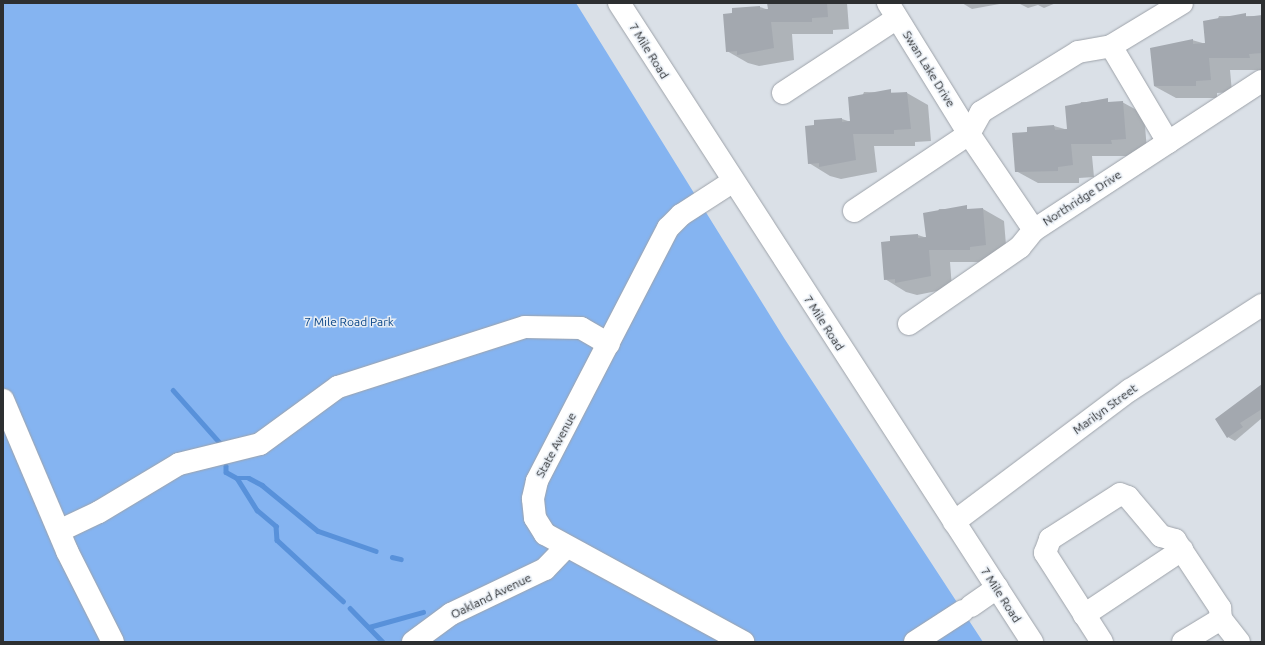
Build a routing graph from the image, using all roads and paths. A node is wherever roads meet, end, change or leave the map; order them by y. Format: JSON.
{"nodes":[{"id":1,"x":619,"y":3,"type":"edge"},
{"id":2,"x":1182,"y":3,"type":"edge"},
{"id":3,"x":893,"y":10,"type":"edge"},
{"id":4,"x":1111,"y":46,"type":"junction"},
{"id":5,"x":1262,"y":81,"type":"edge"},
{"id":6,"x":783,"y":93,"type":"dead end"},
{"id":7,"x":969,"y":134,"type":"junction"},
{"id":8,"x":1168,"y":142,"type":"junction"},
{"id":9,"x":732,"y":182,"type":"junction"},
{"id":10,"x":854,"y":211,"type":"dead end"},
{"id":11,"x":1034,"y":230,"type":"junction"},
{"id":12,"x":1262,"y":305,"type":"edge"},
{"id":13,"x":909,"y":324,"type":"dead end"},
{"id":14,"x":609,"y":344,"type":"junction"},
{"id":15,"x":3,"y":400,"type":"edge"},
{"id":16,"x":954,"y":522,"type":"junction"},
{"id":17,"x":59,"y":531,"type":"junction"},
{"id":18,"x":566,"y":548,"type":"junction"},
{"id":19,"x":1182,"y":550,"type":"junction"},
{"id":20,"x":997,"y":588,"type":"junction"},
{"id":21,"x":1084,"y":615,"type":"junction"},
{"id":22,"x":1221,"y":619,"type":"junction"},
{"id":23,"x":112,"y":642,"type":"edge"},
{"id":24,"x":413,"y":642,"type":"edge"},
{"id":25,"x":743,"y":642,"type":"edge"},
{"id":26,"x":915,"y":642,"type":"edge"},
{"id":27,"x":1032,"y":642,"type":"edge"},
{"id":28,"x":1102,"y":642,"type":"edge"},
{"id":29,"x":1183,"y":642,"type":"edge"},
{"id":30,"x":1239,"y":642,"type":"edge"}],
"edges":[{"from":1,"to":9,"type":"street","name":"7 Mile Road"},
{"from":2,"to":4,"type":"street"},
{"from":3,"to":6,"type":"street"},
{"from":3,"to":7,"type":"street","name":"Swan Lake Drive"},
{"from":4,"to":7,"type":"street"},
{"from":4,"to":8,"type":"street"},
{"from":5,"to":8,"type":"street","name":"Northridge Drive"},
{"from":7,"to":10,"type":"street"},
{"from":7,"to":11,"type":"street","name":"Swan Lake Drive"},
{"from":8,"to":11,"type":"street","name":"Northridge Drive"},
{"from":9,"to":14,"type":"street","name":"State Avenue"},
{"from":9,"to":16,"type":"street","name":"7 Mile Road"},
{"from":11,"to":13,"type":"street","name":"Northridge Drive"},
{"from":12,"to":16,"type":"street","name":"Marilyn Street"},
{"from":14,"to":17,"type":"street"},
{"from":14,"to":18,"type":"street","name":"State Avenue"},
{"from":15,"to":17,"type":"street"},
{"from":16,"to":20,"type":"street","name":"7 Mile Road"},
{"from":17,"to":23,"type":"street"},
{"from":18,"to":24,"type":"street","name":"Oakland Avenue"},
{"from":18,"to":25,"type":"street","name":"State Avenue"},
{"from":19,"to":21,"type":"street"},
{"from":19,"to":21,"type":"street"},
{"from":19,"to":22,"type":"street"},
{"from":20,"to":26,"type":"street"},
{"from":20,"to":27,"type":"street","name":"7 Mile Road"},
{"from":21,"to":28,"type":"street"},
{"from":22,"to":29,"type":"street"},
{"from":22,"to":30,"type":"street"}]}
